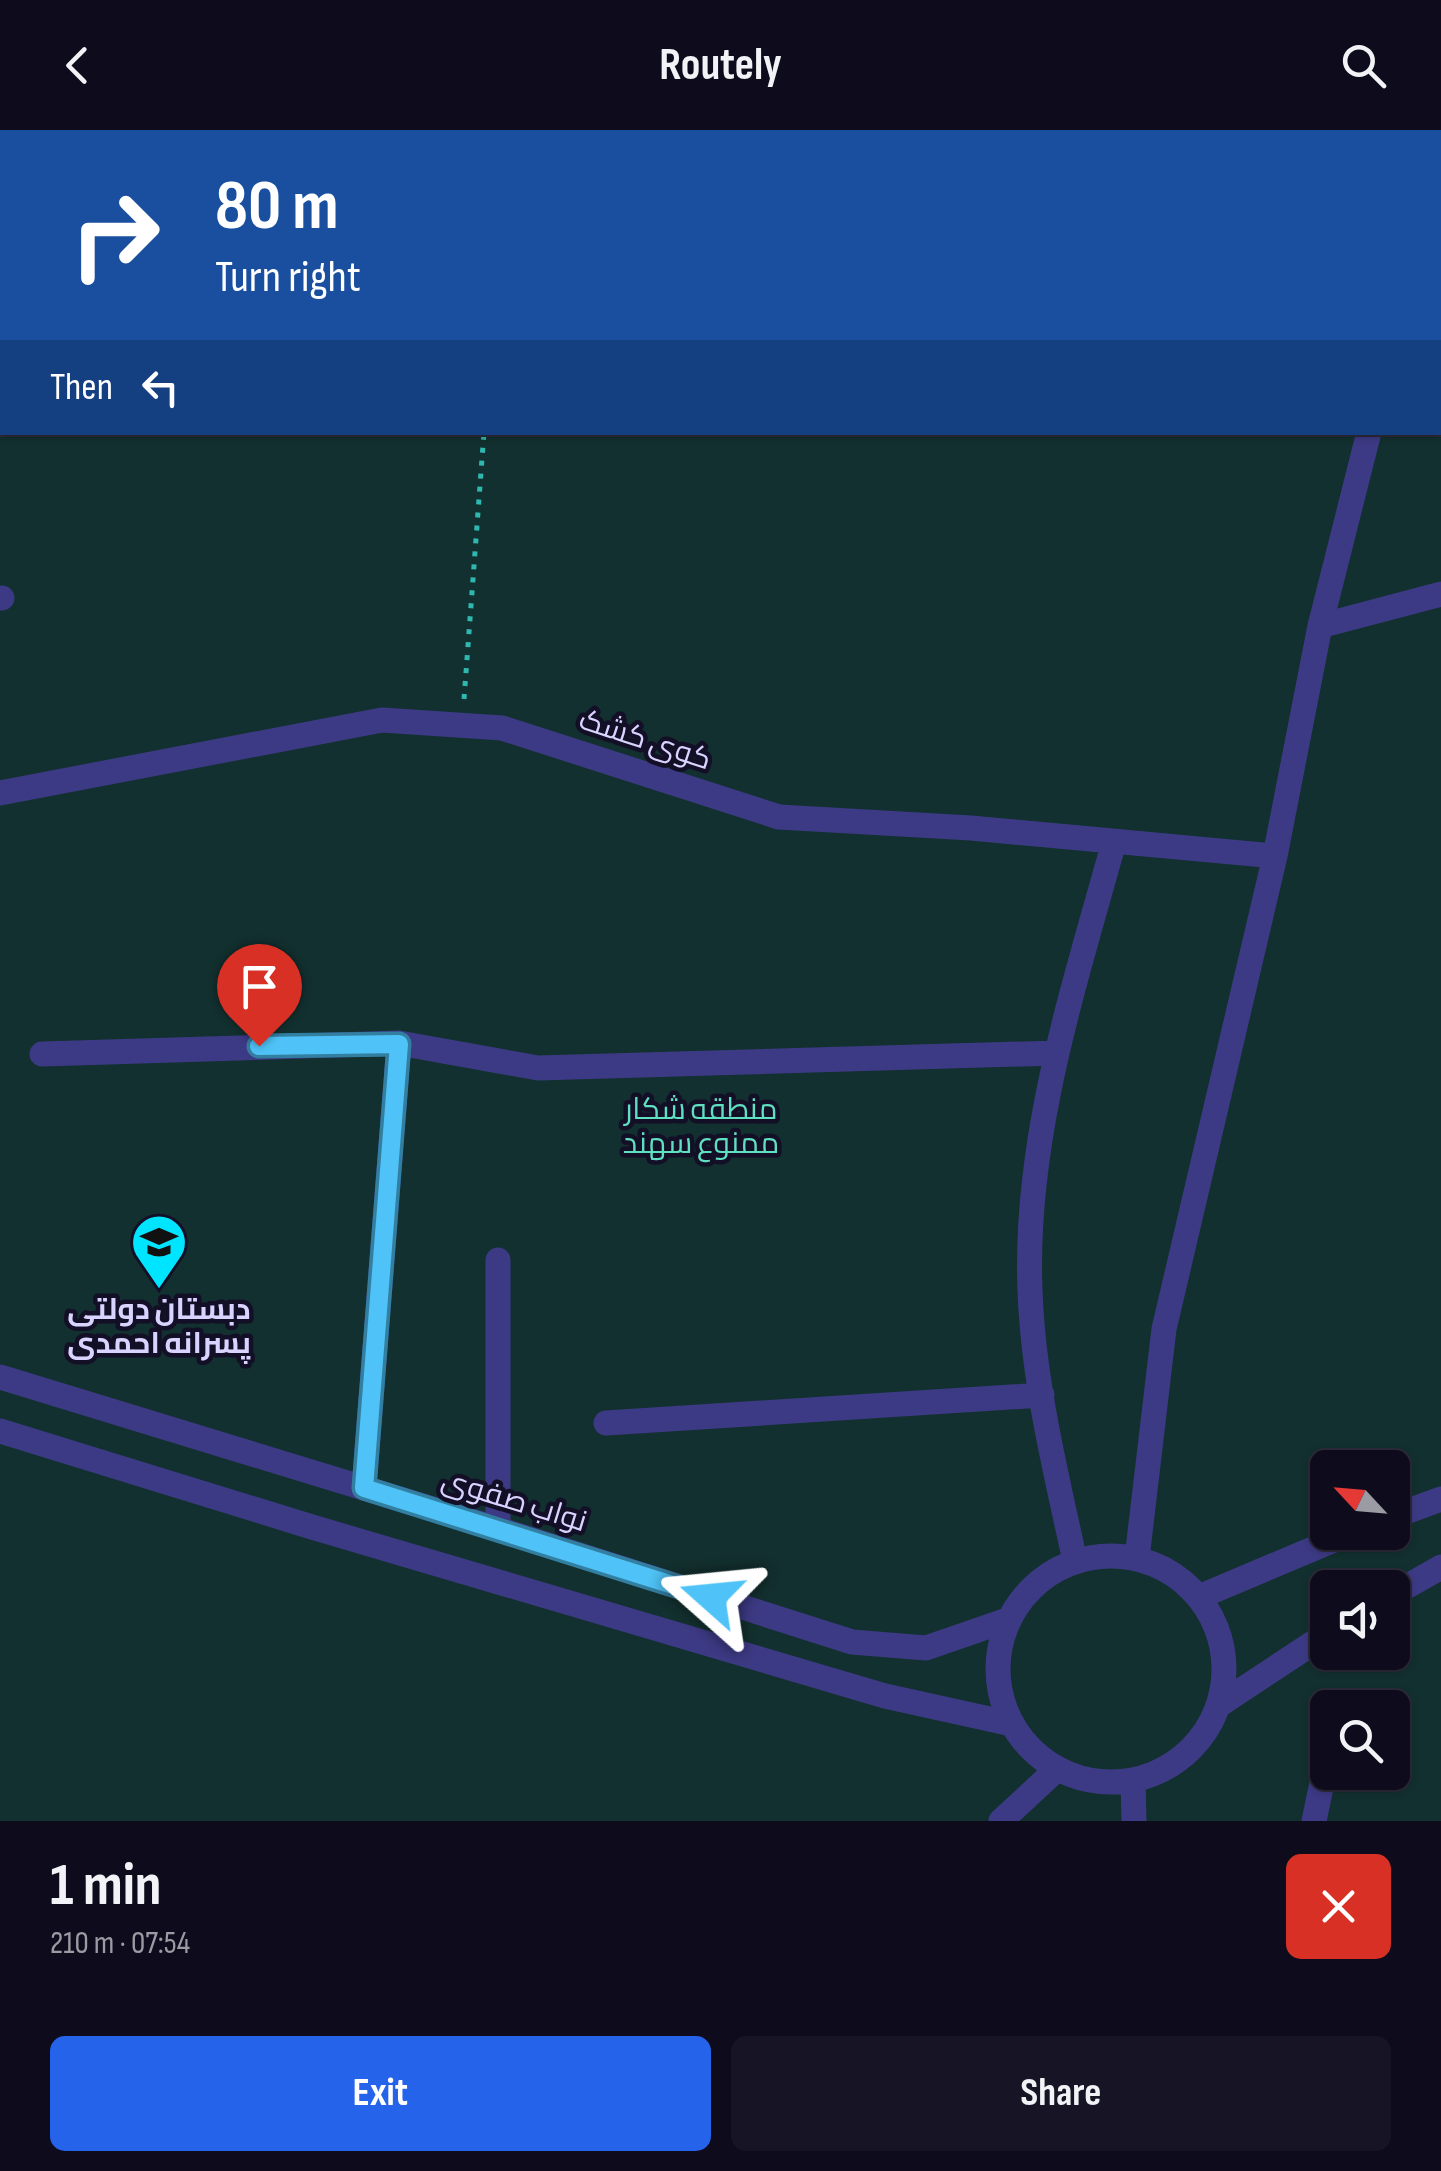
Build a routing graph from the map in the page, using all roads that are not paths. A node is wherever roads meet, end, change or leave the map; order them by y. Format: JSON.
{"nodes":[{"id":1,"x":1367,"y":435,"type":"edge"},
{"id":2,"x":1441,"y":594,"type":"edge"},
{"id":3,"x":1320,"y":626,"type":"junction"},
{"id":4,"x":0,"y":793,"type":"edge"},
{"id":5,"x":1114,"y":842,"type":"junction"},
{"id":6,"x":1275,"y":856,"type":"junction"},
{"id":7,"x":399,"y":1044,"type":"junction"},
{"id":8,"x":1056,"y":1052,"type":"junction"},
{"id":9,"x":42,"y":1054,"type":"dead end"},
{"id":10,"x":498,"y":1260,"type":"dead end"},
{"id":11,"x":0,"y":1377,"type":"edge"},
{"id":12,"x":1042,"y":1395,"type":"junction"},
{"id":13,"x":606,"y":1424,"type":"dead end"},
{"id":14,"x":0,"y":1431,"type":"edge"},
{"id":15,"x":364,"y":1488,"type":"junction"},
{"id":16,"x":1441,"y":1498,"type":"edge"},
{"id":17,"x":1410,"y":1510,"type":"edge"},
{"id":18,"x":498,"y":1529,"type":"junction"},
{"id":19,"x":1310,"y":1550,"type":"edge"},
{"id":20,"x":1138,"y":1558,"type":"junction"},
{"id":21,"x":1076,"y":1562,"type":"junction"},
{"id":22,"x":1441,"y":1567,"type":"edge"},
{"id":23,"x":1410,"y":1585,"type":"edge"},
{"id":24,"x":1199,"y":1597,"type":"junction"},
{"id":25,"x":1010,"y":1619,"type":"junction"},
{"id":26,"x":1310,"y":1645,"type":"edge"},
{"id":27,"x":1219,"y":1705,"type":"junction"},
{"id":28,"x":1012,"y":1724,"type":"junction"},
{"id":29,"x":1057,"y":1769,"type":"junction"},
{"id":30,"x":1133,"y":1780,"type":"junction"},
{"id":31,"x":1320,"y":1790,"type":"edge"},
{"id":32,"x":1002,"y":1821,"type":"edge"},
{"id":33,"x":1134,"y":1821,"type":"edge"},
{"id":34,"x":1314,"y":1821,"type":"edge"}],
"edges":[{"from":1,"to":3,"type":"street"},
{"from":2,"to":3,"type":"street"},
{"from":3,"to":6,"type":"street"},
{"from":4,"to":5,"type":"street","name":"کوی کشک"},
{"from":5,"to":6,"type":"street","name":"کوی کشک"},
{"from":5,"to":8,"type":"street"},
{"from":6,"to":20,"type":"street"},
{"from":7,"to":8,"type":"street"},
{"from":7,"to":9,"type":"street"},
{"from":7,"to":15,"type":"street"},
{"from":8,"to":12,"type":"street"},
{"from":10,"to":18,"type":"street"},
{"from":11,"to":15,"type":"street","name":"نواب صفوی"},
{"from":12,"to":13,"type":"street"},
{"from":12,"to":21,"type":"street"},
{"from":14,"to":28,"type":"street"},
{"from":15,"to":18,"type":"street","name":"نواب صفوی"},
{"from":16,"to":17,"type":"street"},
{"from":18,"to":25,"type":"street","name":"نواب صفوی"},
{"from":19,"to":24,"type":"street"},
{"from":20,"to":21,"type":"street"},
{"from":20,"to":24,"type":"street"},
{"from":21,"to":25,"type":"street"},
{"from":22,"to":23,"type":"street"},
{"from":24,"to":27,"type":"street"},
{"from":25,"to":28,"type":"street"},
{"from":26,"to":27,"type":"street"},
{"from":27,"to":30,"type":"street"},
{"from":28,"to":29,"type":"street"},
{"from":29,"to":30,"type":"street"},
{"from":29,"to":32,"type":"street"},
{"from":30,"to":33,"type":"street"},
{"from":31,"to":34,"type":"street"}]}
